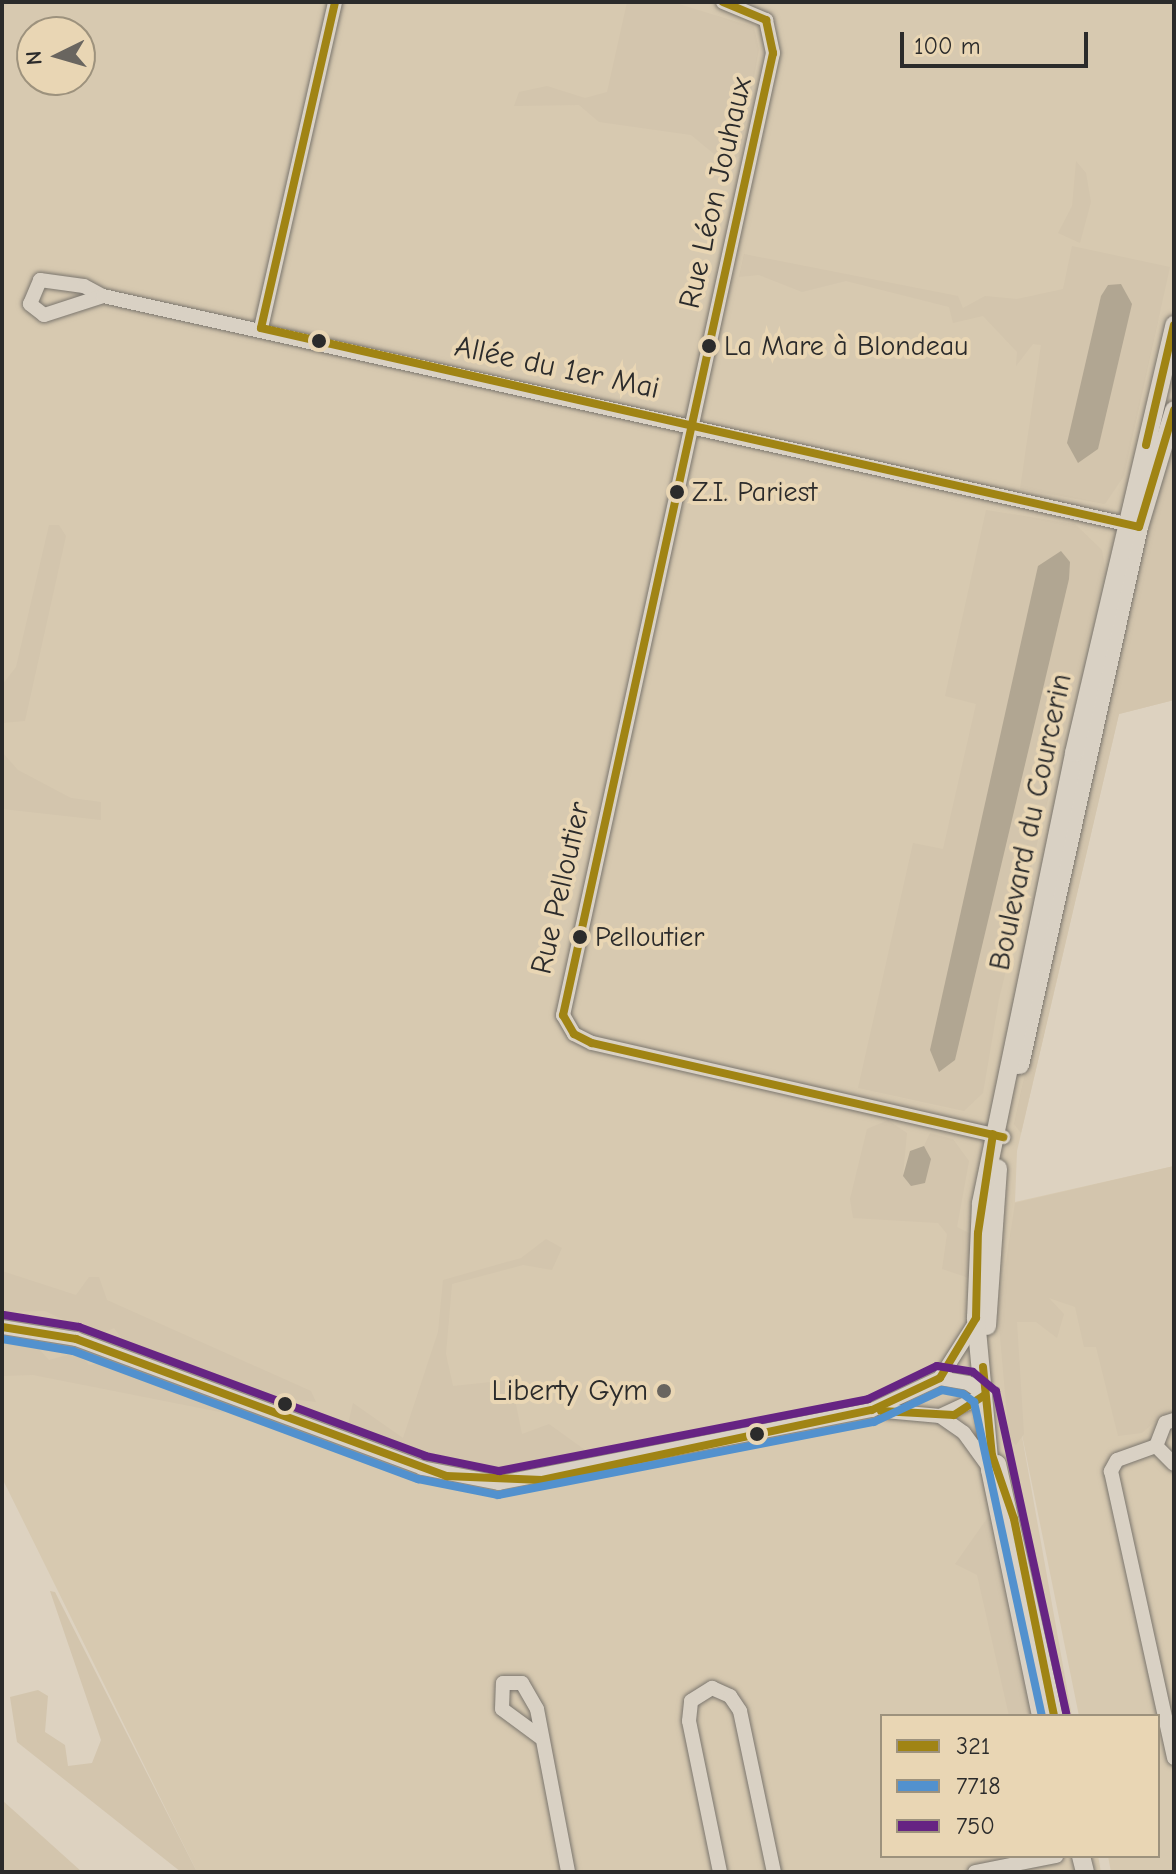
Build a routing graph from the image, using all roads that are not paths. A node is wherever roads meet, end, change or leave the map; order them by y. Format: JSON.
{"nodes":[{"id":1,"x":335,"y":2,"type":"edge"},
{"id":2,"x":723,"y":2,"type":"edge"},
{"id":3,"x":103,"y":296,"type":"dead end"},
{"id":4,"x":1174,"y":325,"type":"edge"},
{"id":5,"x":261,"y":328,"type":"junction"},
{"id":6,"x":1174,"y":410,"type":"edge"},
{"id":7,"x":691,"y":425,"type":"junction"},
{"id":8,"x":1132,"y":525,"type":"junction"},
{"id":9,"x":998,"y":1136,"type":"junction"},
{"id":10,"x":2,"y":1327,"type":"edge"},
{"id":11,"x":978,"y":1327,"type":"junction"},
{"id":12,"x":940,"y":1378,"type":"junction"},
{"id":13,"x":985,"y":1395,"type":"junction"},
{"id":14,"x":872,"y":1410,"type":"junction"},
{"id":15,"x":940,"y":1416,"type":"junction"},
{"id":16,"x":1174,"y":1420,"type":"edge"},
{"id":17,"x":1156,"y":1446,"type":"junction"},
{"id":18,"x":991,"y":1462,"type":"junction"},
{"id":19,"x":1174,"y":1464,"type":"edge"},
{"id":20,"x":1041,"y":1714,"type":"edge"},
{"id":21,"x":1054,"y":1714,"type":"edge"},
{"id":22,"x":540,"y":1737,"type":"dead end"},
{"id":23,"x":1174,"y":1758,"type":"edge"},
{"id":24,"x":1046,"y":1858,"type":"edge"},
{"id":25,"x":568,"y":1872,"type":"edge"},
{"id":26,"x":720,"y":1872,"type":"edge"},
{"id":27,"x":774,"y":1872,"type":"edge"},
{"id":28,"x":975,"y":1872,"type":"edge"}],
"edges":[{"from":1,"to":5,"type":"street"},
{"from":2,"to":7,"type":"street","name":"Rue Léon Jouhaux"},
{"from":3,"to":5,"type":"street","name":"Allée du 1er Mai"},
{"from":4,"to":8,"type":"main road","name":"Boulevard du Courcerin"},
{"from":5,"to":7,"type":"street","name":"Allée du 1er Mai"},
{"from":6,"to":8,"type":"main road","name":"Boulevard du Courcerin"},
{"from":7,"to":8,"type":"street","name":"Allée du 1er Mai"},
{"from":7,"to":9,"type":"street","name":"Rue Pelloutier"},
{"from":8,"to":9,"type":"main road","name":"Boulevard du Courcerin"},
{"from":9,"to":11,"type":"main road","name":"Boulevard du Courcerin"},
{"from":10,"to":14,"type":"street"},
{"from":11,"to":12,"type":"street"},
{"from":11,"to":13,"type":"main road","name":"Boulevard du Courcerin"},
{"from":12,"to":13,"type":"street"},
{"from":12,"to":14,"type":"street"},
{"from":13,"to":15,"type":"street"},
{"from":13,"to":18,"type":"main road","name":"Boulevard du Courcerin"},
{"from":14,"to":15,"type":"street"},
{"from":15,"to":18,"type":"street"},
{"from":16,"to":17,"type":"street"},
{"from":17,"to":19,"type":"street"},
{"from":17,"to":23,"type":"street"},
{"from":18,"to":20,"type":"main road","name":"Boulevard du Courcerin"},
{"from":18,"to":21,"type":"main road","name":"Boulevard du Courcerin"},
{"from":22,"to":25,"type":"street"},
{"from":24,"to":28,"type":"street"},
{"from":26,"to":27,"type":"street"}]}
